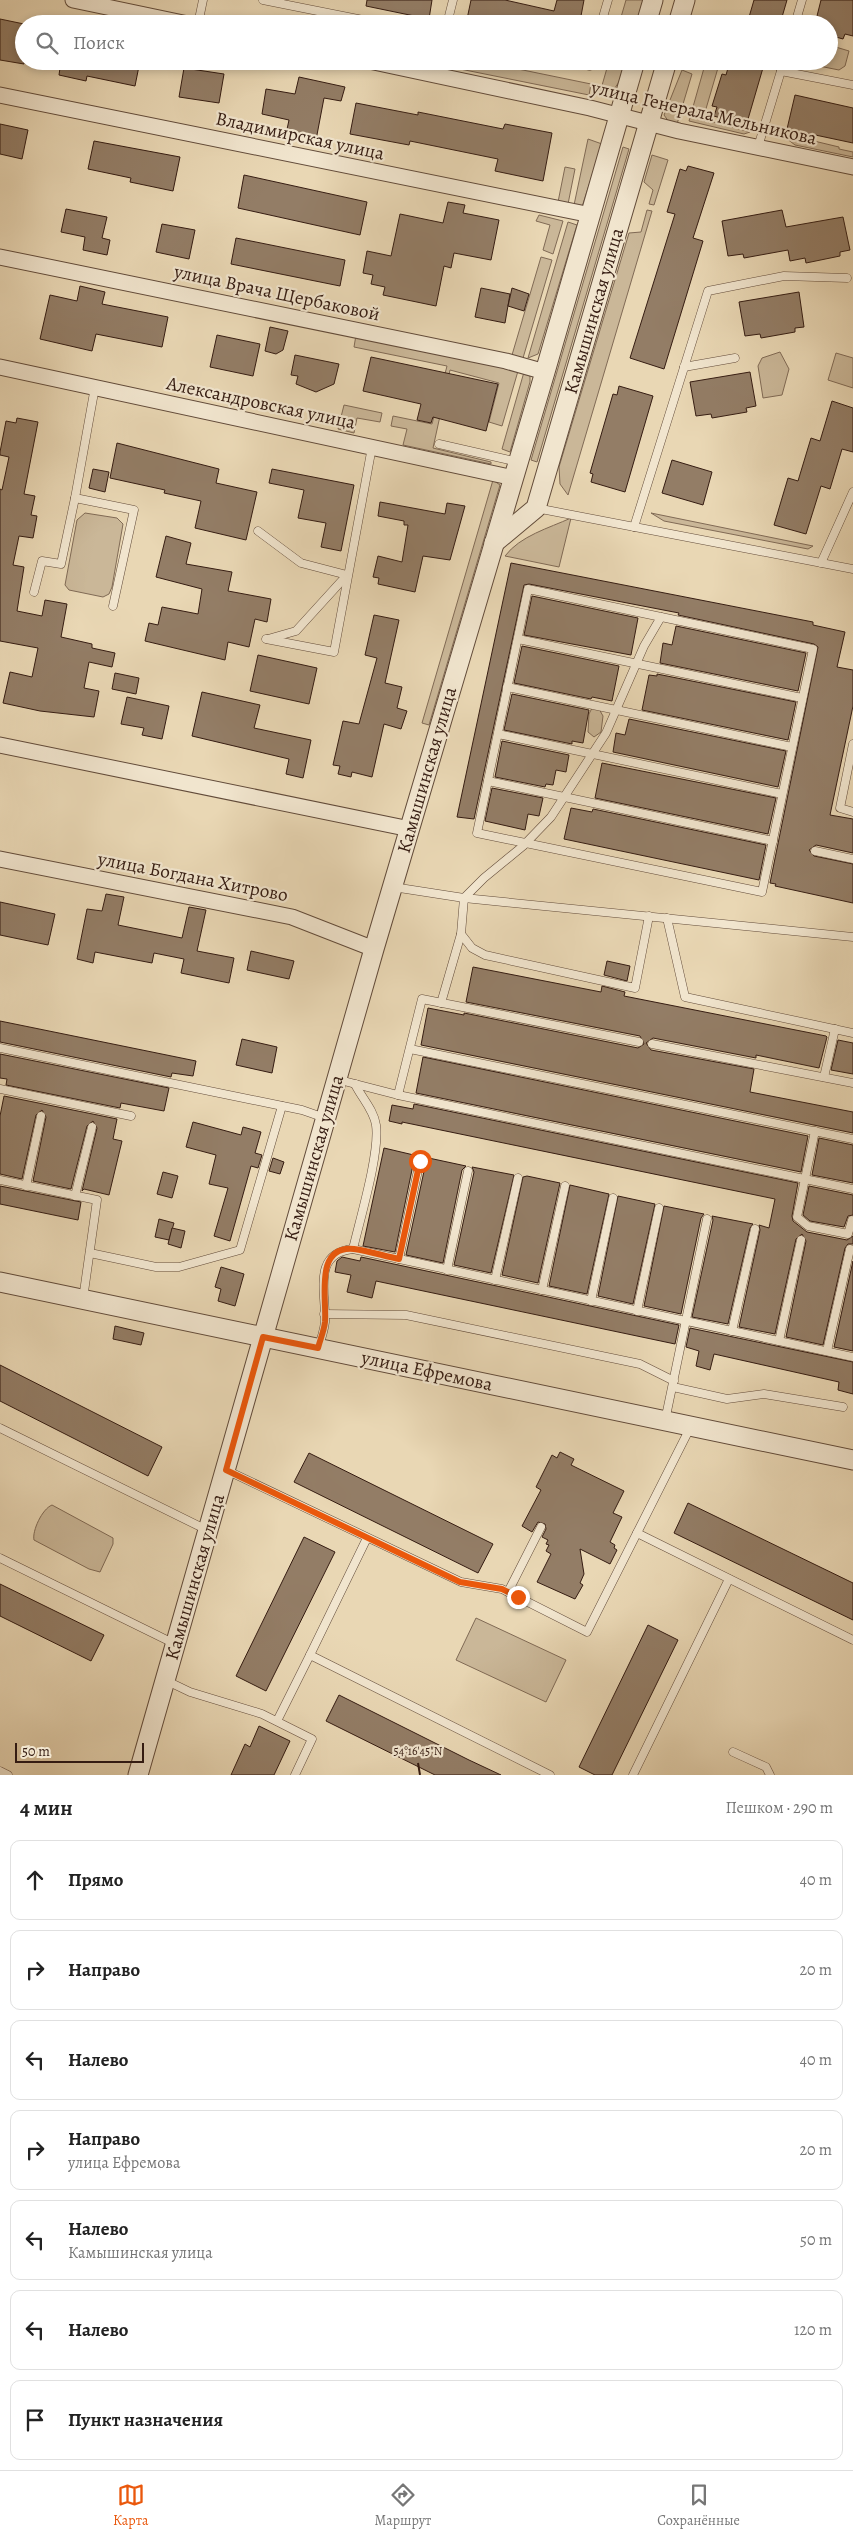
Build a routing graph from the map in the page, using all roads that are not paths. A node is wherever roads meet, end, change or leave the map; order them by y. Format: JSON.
{"nodes":[{"id":1,"x":73,"y":0,"type":"edge"},
{"id":2,"x":202,"y":0,"type":"edge"},
{"id":3,"x":263,"y":0,"type":"edge"},
{"id":4,"x":453,"y":0,"type":"edge"},
{"id":5,"x":608,"y":0,"type":"edge"},
{"id":6,"x":653,"y":0,"type":"edge"},
{"id":7,"x":685,"y":0,"type":"edge"},
{"id":8,"x":802,"y":0,"type":"edge"},
{"id":9,"x":145,"y":15,"type":"edge"},
{"id":10,"x":200,"y":15,"type":"edge"},
{"id":11,"x":338,"y":15,"type":"edge"},
{"id":12,"x":449,"y":15,"type":"edge"},
{"id":13,"x":604,"y":15,"type":"edge"},
{"id":14,"x":649,"y":15,"type":"edge"},
{"id":15,"x":681,"y":15,"type":"edge"},
{"id":16,"x":798,"y":15,"type":"edge"},
{"id":17,"x":446,"y":70,"type":"edge"},
{"id":18,"x":632,"y":70,"type":"edge"},
{"id":19,"x":664,"y":70,"type":"edge"},
{"id":20,"x":781,"y":70,"type":"joint"},
{"id":21,"x":853,"y":85,"type":"edge"},
{"id":22,"x":0,"y":95,"type":"edge"},
{"id":23,"x":619,"y":116,"type":"junction"},
{"id":24,"x":649,"y":123,"type":"junction"},
{"id":25,"x":758,"y":147,"type":"junction"},
{"id":26,"x":853,"y":167,"type":"edge"},
{"id":27,"x":591,"y":215,"type":"junction"},
{"id":28,"x":0,"y":257,"type":"edge"},
{"id":29,"x":847,"y":278,"type":"dead end"},
{"id":30,"x":735,"y":358,"type":"dead end"},
{"id":31,"x":0,"y":367,"type":"edge"},
{"id":32,"x":684,"y":367,"type":"junction"},
{"id":33,"x":545,"y":372,"type":"junction"},
{"id":34,"x":95,"y":387,"type":"junction"},
{"id":35,"x":439,"y":444,"type":"dead end"},
{"id":36,"x":372,"y":447,"type":"junction"},
{"id":37,"x":516,"y":470,"type":"junction"},
{"id":38,"x":853,"y":492,"type":"edge"},
{"id":39,"x":75,"y":498,"type":"junction"},
{"id":40,"x":536,"y":508,"type":"junction"},
{"id":41,"x":634,"y":527,"type":"junction"},
{"id":42,"x":258,"y":531,"type":"dead end"},
{"id":43,"x":494,"y":543,"type":"junction"},
{"id":44,"x":821,"y":563,"type":"junction"},
{"id":45,"x":853,"y":569,"type":"edge"},
{"id":46,"x":347,"y":575,"type":"junction"},
{"id":47,"x":34,"y":592,"type":"dead end"},
{"id":48,"x":113,"y":606,"type":"dead end"},
{"id":49,"x":661,"y":617,"type":"junction"},
{"id":50,"x":518,"y":639,"type":"junction"},
{"id":51,"x":637,"y":664,"type":"junction"},
{"id":52,"x":508,"y":688,"type":"junction"},
{"id":53,"x":802,"y":698,"type":"junction"},
{"id":54,"x":616,"y":710,"type":"junction"},
{"id":55,"x":498,"y":734,"type":"junction"},
{"id":56,"x":853,"y":744,"type":"edge"},
{"id":57,"x":0,"y":745,"type":"edge"},
{"id":58,"x":792,"y":747,"type":"junction"},
{"id":59,"x":592,"y":754,"type":"junction"},
{"id":60,"x":850,"y":774,"type":"edge"},
{"id":61,"x":488,"y":781,"type":"junction"},
{"id":62,"x":782,"y":794,"type":"junction"},
{"id":63,"x":564,"y":797,"type":"junction"},
{"id":64,"x":853,"y":812,"type":"edge"},
{"id":65,"x":410,"y":829,"type":"junction"},
{"id":66,"x":773,"y":840,"type":"junction"},
{"id":67,"x":525,"y":843,"type":"junction"},
{"id":68,"x":815,"y":851,"type":"dead end"},
{"id":69,"x":0,"y":859,"type":"edge"},
{"id":70,"x":853,"y":859,"type":"edge"},
{"id":71,"x":393,"y":887,"type":"junction"},
{"id":72,"x":464,"y":898,"type":"junction"},
{"id":73,"x":650,"y":916,"type":"junction"},
{"id":74,"x":667,"y":918,"type":"junction"},
{"id":75,"x":461,"y":934,"type":"junction"},
{"id":76,"x":853,"y":937,"type":"edge"},
{"id":77,"x":374,"y":948,"type":"junction"},
{"id":78,"x":441,"y":1003,"type":"junction"},
{"id":79,"x":834,"y":1029,"type":"junction"},
{"id":80,"x":853,"y":1033,"type":"edge"},
{"id":81,"x":639,"y":1042,"type":"dead end"},
{"id":82,"x":652,"y":1044,"type":"dead end"},
{"id":83,"x":0,"y":1048,"type":"edge"},
{"id":84,"x":410,"y":1049,"type":"junction"},
{"id":85,"x":824,"y":1077,"type":"junction"},
{"id":86,"x":336,"y":1080,"type":"junction"},
{"id":87,"x":853,"y":1083,"type":"edge"},
{"id":88,"x":354,"y":1084,"type":"junction"},
{"id":89,"x":0,"y":1089,"type":"edge"},
{"id":90,"x":398,"y":1095,"type":"junction"},
{"id":91,"x":282,"y":1106,"type":"junction"},
{"id":92,"x":41,"y":1116,"type":"dead end"},
{"id":93,"x":131,"y":1116,"type":"dead end"},
{"id":94,"x":325,"y":1118,"type":"junction"},
{"id":95,"x":92,"y":1128,"type":"dead end"},
{"id":96,"x":815,"y":1131,"type":"junction"},
{"id":97,"x":853,"y":1139,"type":"edge"},
{"id":98,"x":420,"y":1161,"type":"dead end"},
{"id":99,"x":468,"y":1171,"type":"dead end"},
{"id":100,"x":518,"y":1178,"type":"dead end"},
{"id":101,"x":805,"y":1179,"type":"junction"},
{"id":102,"x":0,"y":1180,"type":"edge"},
{"id":103,"x":26,"y":1186,"type":"junction"},
{"id":104,"x":565,"y":1186,"type":"dead end"},
{"id":105,"x":853,"y":1189,"type":"edge"},
{"id":106,"x":75,"y":1196,"type":"junction"},
{"id":107,"x":613,"y":1198,"type":"dead end"},
{"id":108,"x":659,"y":1208,"type":"dead end"},
{"id":109,"x":708,"y":1219,"type":"dead end"},
{"id":110,"x":852,"y":1220,"type":"dead end"},
{"id":111,"x":755,"y":1229,"type":"dead end"},
{"id":112,"x":801,"y":1240,"type":"dead end"},
{"id":113,"x":353,"y":1249,"type":"junction"},
{"id":114,"x":850,"y":1249,"type":"dead end"},
{"id":115,"x":90,"y":1253,"type":"junction"},
{"id":116,"x":399,"y":1259,"type":"junction"},
{"id":117,"x":448,"y":1270,"type":"junction"},
{"id":118,"x":495,"y":1280,"type":"junction"},
{"id":119,"x":0,"y":1282,"type":"edge"},
{"id":120,"x":542,"y":1290,"type":"junction"},
{"id":121,"x":83,"y":1300,"type":"junction"},
{"id":122,"x":591,"y":1301,"type":"junction"},
{"id":123,"x":637,"y":1311,"type":"junction"},
{"id":124,"x":324,"y":1314,"type":"junction"},
{"id":125,"x":688,"y":1320,"type":"junction"},
{"id":126,"x":732,"y":1331,"type":"junction"},
{"id":127,"x":263,"y":1337,"type":"junction"},
{"id":128,"x":779,"y":1341,"type":"junction"},
{"id":129,"x":318,"y":1348,"type":"junction"},
{"id":130,"x":827,"y":1352,"type":"junction"},
{"id":131,"x":853,"y":1357,"type":"edge"},
{"id":132,"x":674,"y":1384,"type":"junction"},
{"id":133,"x":843,"y":1407,"type":"dead end"},
{"id":134,"x":666,"y":1420,"type":"junction"},
{"id":135,"x":691,"y":1426,"type":"junction"},
{"id":136,"x":0,"y":1428,"type":"edge"},
{"id":137,"x":853,"y":1460,"type":"edge"},
{"id":138,"x":226,"y":1470,"type":"junction"},
{"id":139,"x":541,"y":1527,"type":"dead end"},
{"id":140,"x":209,"y":1530,"type":"junction"},
{"id":141,"x":637,"y":1533,"type":"junction"},
{"id":142,"x":367,"y":1538,"type":"junction"},
{"id":143,"x":0,"y":1558,"type":"edge"},
{"id":144,"x":729,"y":1578,"type":"junction"},
{"id":145,"x":508,"y":1592,"type":"junction"},
{"id":146,"x":853,"y":1640,"type":"edge"},
{"id":147,"x":175,"y":1644,"type":"junction"},
{"id":148,"x":310,"y":1655,"type":"junction"},
{"id":149,"x":165,"y":1680,"type":"junction"},
{"id":150,"x":277,"y":1721,"type":"junction"},
{"id":151,"x":733,"y":1752,"type":"dead end"},
{"id":152,"x":0,"y":1771,"type":"edge"},
{"id":153,"x":8,"y":1775,"type":"edge"},
{"id":154,"x":138,"y":1775,"type":"edge"},
{"id":155,"x":295,"y":1775,"type":"edge"},
{"id":156,"x":550,"y":1775,"type":"edge"},
{"id":157,"x":633,"y":1775,"type":"edge"},
{"id":158,"x":770,"y":1775,"type":"edge"}],
"edges":[{"from":1,"to":9,"type":"street"},
{"from":2,"to":10,"type":"lane"},
{"from":3,"to":11,"type":"lane"},
{"from":4,"to":12,"type":"lane"},
{"from":5,"to":13,"type":"lane"},
{"from":6,"to":14,"type":"street"},
{"from":7,"to":15,"type":"street"},
{"from":8,"to":16,"type":"lane"},
{"from":17,"to":23,"type":"street","name":"улица Генерала Мельникова"},
{"from":18,"to":23,"type":"street","name":"Камышинская улица"},
{"from":19,"to":24,"type":"street","name":"Камышинская улица"},
{"from":20,"to":21,"type":"lane"},
{"from":20,"to":25,"type":"lane"},
{"from":22,"to":27,"type":"street","name":"Владимирская улица"},
{"from":23,"to":24,"type":"street","name":"улица Генерала Мельникова"},
{"from":23,"to":27,"type":"street","name":"Камышинская улица"},
{"from":24,"to":25,"type":"street","name":"улица Генерала Мельникова"},
{"from":24,"to":40,"type":"street","name":"Камышинская улица"},
{"from":25,"to":26,"type":"street","name":"улица Генерала Мельникова"},
{"from":27,"to":33,"type":"street","name":"Камышинская улица"},
{"from":28,"to":33,"type":"street","name":"улица Врача Щербаковой"},
{"from":29,"to":32,"type":"lane"},
{"from":30,"to":32,"type":"lane"},
{"from":31,"to":34,"type":"street","name":"Александровская улица"},
{"from":32,"to":41,"type":"lane"},
{"from":33,"to":37,"type":"street","name":"Камышинская улица"},
{"from":34,"to":36,"type":"street","name":"Александровская улица"},
{"from":34,"to":39,"type":"lane"},
{"from":35,"to":37,"type":"lane"},
{"from":36,"to":37,"type":"street","name":"Александровская улица"},
{"from":36,"to":46,"type":"lane"},
{"from":37,"to":43,"type":"street","name":"Камышинская улица"},
{"from":38,"to":44,"type":"lane"},
{"from":39,"to":47,"type":"lane"},
{"from":39,"to":48,"type":"lane"},
{"from":40,"to":41,"type":"lane"},
{"from":40,"to":43,"type":"street"},
{"from":41,"to":44,"type":"lane"},
{"from":42,"to":46,"type":"lane"},
{"from":43,"to":65,"type":"street","name":"Камышинская улица"},
{"from":44,"to":45,"type":"lane"},
{"from":46,"to":46,"type":"lane"},
{"from":49,"to":50,"type":"lane"},
{"from":49,"to":51,"type":"lane"},
{"from":49,"to":53,"type":"lane"},
{"from":50,"to":51,"type":"lane"},
{"from":50,"to":52,"type":"lane"},
{"from":51,"to":53,"type":"lane"},
{"from":51,"to":54,"type":"lane"},
{"from":52,"to":54,"type":"lane"},
{"from":52,"to":55,"type":"lane"},
{"from":53,"to":58,"type":"lane"},
{"from":54,"to":58,"type":"lane"},
{"from":54,"to":59,"type":"lane"},
{"from":55,"to":59,"type":"lane"},
{"from":55,"to":61,"type":"lane"},
{"from":56,"to":60,"type":"lane"},
{"from":57,"to":65,"type":"street"},
{"from":58,"to":62,"type":"lane"},
{"from":59,"to":62,"type":"lane"},
{"from":59,"to":63,"type":"lane"},
{"from":60,"to":64,"type":"lane"},
{"from":61,"to":63,"type":"lane"},
{"from":61,"to":67,"type":"lane"},
{"from":62,"to":66,"type":"lane"},
{"from":63,"to":66,"type":"lane"},
{"from":63,"to":67,"type":"lane"},
{"from":65,"to":71,"type":"street","name":"Камышинская улица"},
{"from":66,"to":67,"type":"lane"},
{"from":67,"to":72,"type":"lane"},
{"from":68,"to":70,"type":"lane"},
{"from":69,"to":77,"type":"street","name":"улица Богдана Хитрово"},
{"from":71,"to":72,"type":"lane"},
{"from":71,"to":77,"type":"street","name":"Камышинская улица"},
{"from":72,"to":73,"type":"lane"},
{"from":72,"to":75,"type":"lane"},
{"from":73,"to":74,"type":"lane"},
{"from":73,"to":75,"type":"lane"},
{"from":74,"to":76,"type":"lane"},
{"from":74,"to":79,"type":"lane"},
{"from":75,"to":78,"type":"lane"},
{"from":77,"to":86,"type":"street","name":"Камышинская улица"},
{"from":78,"to":81,"type":"lane"},
{"from":78,"to":84,"type":"lane"},
{"from":79,"to":80,"type":"lane"},
{"from":79,"to":85,"type":"lane"},
{"from":82,"to":85,"type":"lane"},
{"from":83,"to":91,"type":"lane"},
{"from":84,"to":90,"type":"lane"},
{"from":84,"to":96,"type":"lane"},
{"from":85,"to":87,"type":"lane"},
{"from":86,"to":88,"type":"lane"},
{"from":86,"to":94,"type":"street","name":"Камышинская улица"},
{"from":88,"to":90,"type":"lane"},
{"from":88,"to":113,"type":"lane"},
{"from":89,"to":93,"type":"lane"},
{"from":90,"to":101,"type":"lane"},
{"from":91,"to":94,"type":"lane"},
{"from":91,"to":115,"type":"lane"},
{"from":92,"to":103,"type":"lane"},
{"from":94,"to":127,"type":"street","name":"Камышинская улица"},
{"from":95,"to":106,"type":"lane"},
{"from":96,"to":97,"type":"lane"},
{"from":96,"to":101,"type":"lane"},
{"from":98,"to":116,"type":"lane"},
{"from":99,"to":117,"type":"lane"},
{"from":100,"to":118,"type":"lane"},
{"from":101,"to":105,"type":"lane"},
{"from":101,"to":110,"type":"lane"},
{"from":102,"to":103,"type":"lane"},
{"from":103,"to":106,"type":"lane"},
{"from":104,"to":120,"type":"lane"},
{"from":106,"to":115,"type":"lane"},
{"from":107,"to":122,"type":"lane"},
{"from":108,"to":123,"type":"lane"},
{"from":109,"to":125,"type":"lane"},
{"from":111,"to":126,"type":"lane"},
{"from":112,"to":128,"type":"lane"},
{"from":113,"to":116,"type":"lane"},
{"from":113,"to":124,"type":"lane"},
{"from":114,"to":130,"type":"lane"},
{"from":115,"to":121,"type":"lane"},
{"from":116,"to":117,"type":"lane"},
{"from":117,"to":118,"type":"lane"},
{"from":118,"to":120,"type":"lane"},
{"from":119,"to":121,"type":"street","name":"улица Ефремова"},
{"from":120,"to":122,"type":"lane"},
{"from":121,"to":127,"type":"street","name":"улица Ефремова"},
{"from":122,"to":123,"type":"lane"},
{"from":123,"to":125,"type":"lane"},
{"from":124,"to":129,"type":"lane"},
{"from":124,"to":132,"type":"lane"},
{"from":125,"to":126,"type":"lane"},
{"from":125,"to":132,"type":"lane"},
{"from":126,"to":128,"type":"lane"},
{"from":127,"to":129,"type":"street","name":"улица Ефремова"},
{"from":127,"to":138,"type":"street","name":"Камышинская улица"},
{"from":128,"to":130,"type":"lane"},
{"from":129,"to":134,"type":"street","name":"улица Ефремова"},
{"from":130,"to":131,"type":"lane"},
{"from":132,"to":133,"type":"lane"},
{"from":132,"to":134,"type":"lane"},
{"from":134,"to":135,"type":"street","name":"улица Ефремова"},
{"from":135,"to":137,"type":"street","name":"улица Ефремова"},
{"from":135,"to":141,"type":"lane"},
{"from":136,"to":140,"type":"lane"},
{"from":138,"to":140,"type":"street","name":"Камышинская улица"},
{"from":138,"to":142,"type":"lane"},
{"from":139,"to":145,"type":"lane"},
{"from":140,"to":147,"type":"street","name":"Камышинская улица"},
{"from":141,"to":144,"type":"lane"},
{"from":141,"to":145,"type":"lane"},
{"from":142,"to":145,"type":"lane"},
{"from":142,"to":148,"type":"lane"},
{"from":143,"to":147,"type":"lane"},
{"from":144,"to":146,"type":"lane"},
{"from":144,"to":157,"type":"lane"},
{"from":147,"to":149,"type":"street","name":"Камышинская улица"},
{"from":148,"to":150,"type":"lane"},
{"from":148,"to":156,"type":"lane"},
{"from":149,"to":150,"type":"lane"},
{"from":149,"to":154,"type":"street","name":"Камышинская улица"},
{"from":150,"to":155,"type":"lane"},
{"from":151,"to":158,"type":"lane"},
{"from":152,"to":153,"type":"lane"}]}
